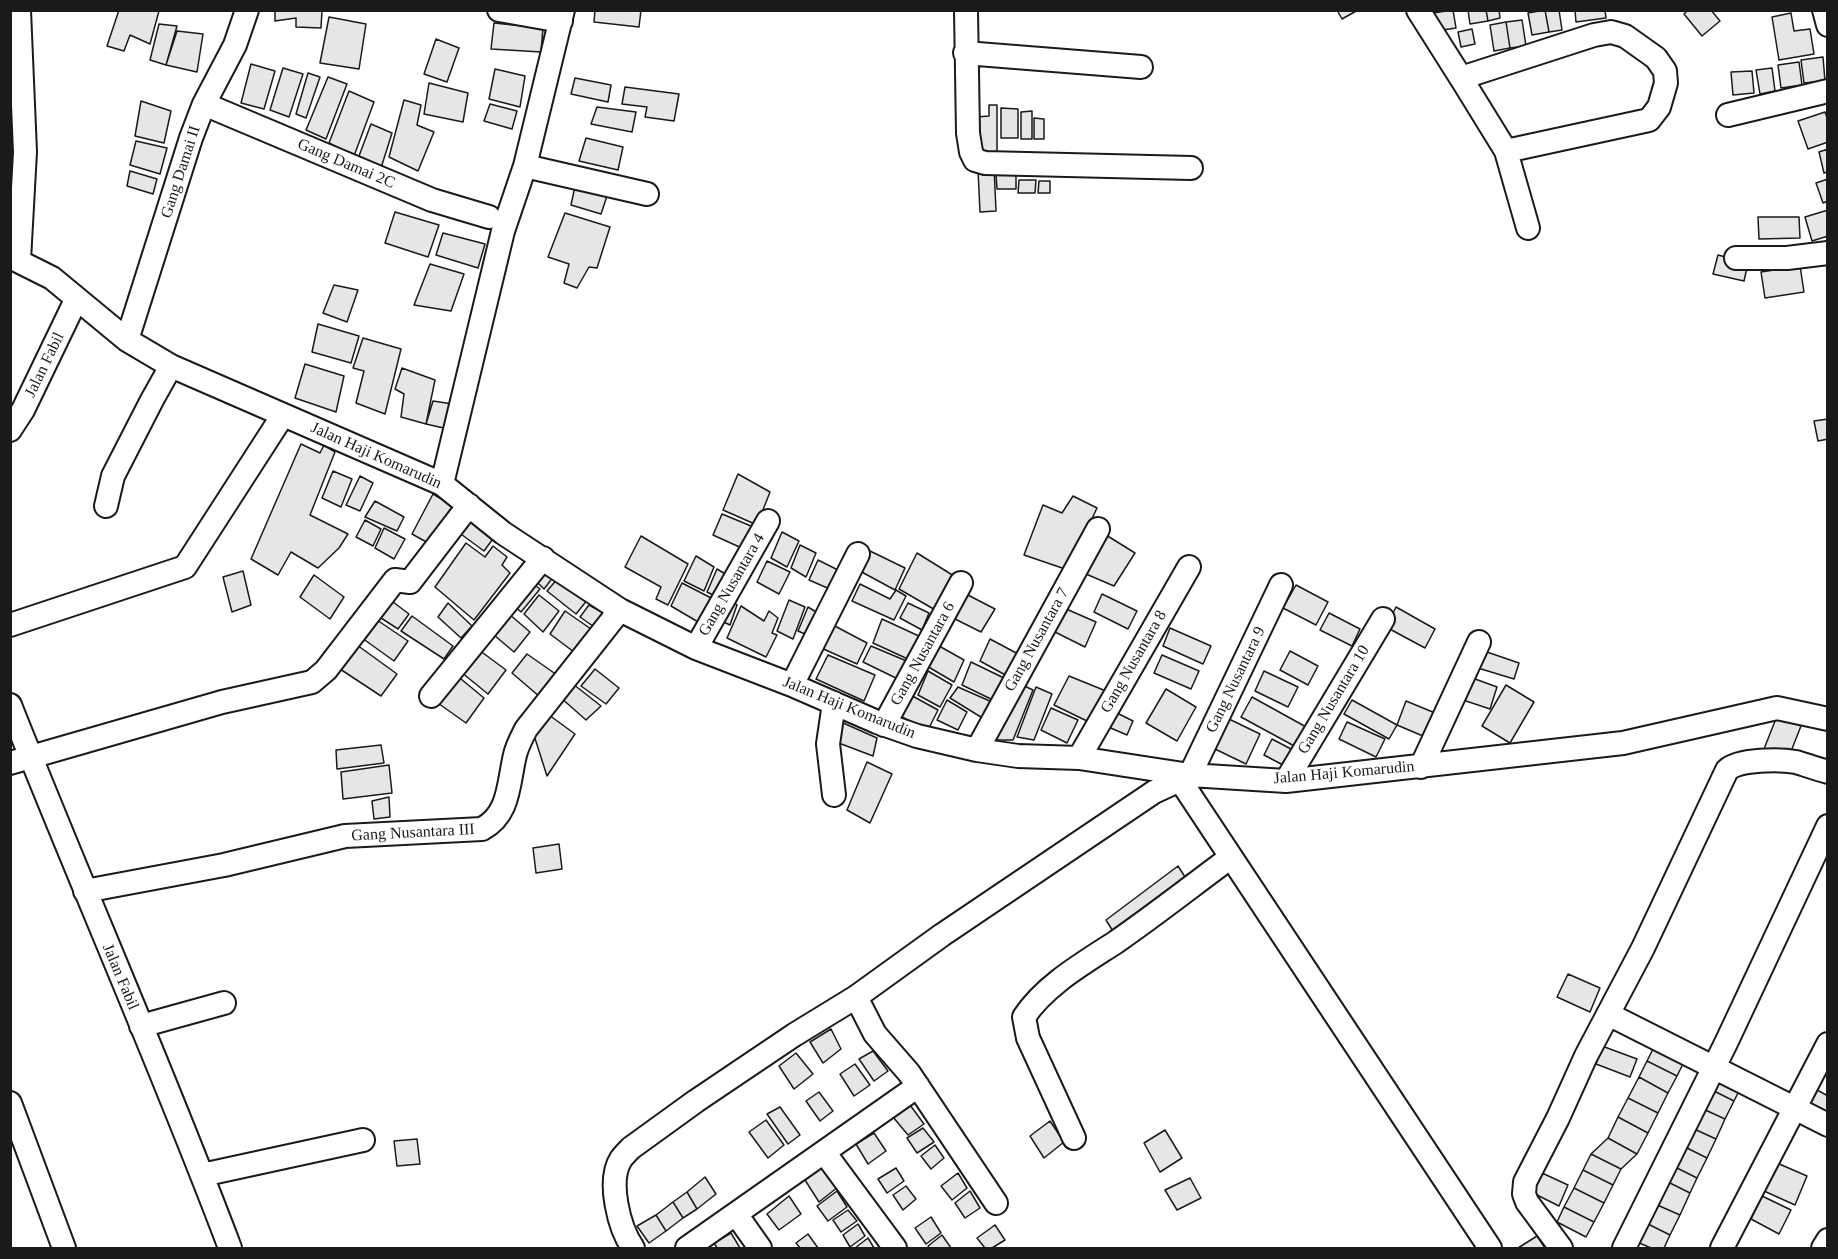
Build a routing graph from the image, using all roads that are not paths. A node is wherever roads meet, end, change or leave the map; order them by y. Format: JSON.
{"nodes":[{"id":1,"x":18,"y":10,"type":"edge"},
{"id":2,"x":247,"y":10,"type":"edge"},
{"id":3,"x":499,"y":10,"type":"edge"},
{"id":4,"x":966,"y":10,"type":"edge"},
{"id":5,"x":1418,"y":10,"type":"edge"},
{"id":6,"x":1824,"y":10,"type":"edge"},
{"id":7,"x":562,"y":16,"type":"edge"},
{"id":8,"x":1827,"y":25,"type":"edge"},
{"id":9,"x":965,"y":53,"type":"junction"},
{"id":10,"x":1141,"y":67,"type":"dead end"},
{"id":11,"x":1461,"y":78,"type":"junction"},
{"id":12,"x":1827,"y":91,"type":"edge"},
{"id":13,"x":204,"y":104,"type":"junction"},
{"id":14,"x":1728,"y":115,"type":"dead end"},
{"id":15,"x":1506,"y":151,"type":"junction"},
{"id":16,"x":525,"y":166,"type":"junction"},
{"id":17,"x":1191,"y":168,"type":"dead end"},
{"id":18,"x":647,"y":194,"type":"dead end"},
{"id":19,"x":489,"y":217,"type":"dead end"},
{"id":20,"x":1528,"y":228,"type":"dead end"},
{"id":21,"x":1827,"y":253,"type":"edge"},
{"id":22,"x":15,"y":258,"type":"edge"},
{"id":23,"x":1736,"y":258,"type":"dead end"},
{"id":24,"x":76,"y":300,"type":"junction"},
{"id":25,"x":127,"y":340,"type":"junction"},
{"id":26,"x":171,"y":366,"type":"junction"},
{"id":27,"x":283,"y":415,"type":"junction"},
{"id":28,"x":10,"y":430,"type":"edge"},
{"id":29,"x":442,"y":484,"type":"junction"},
{"id":30,"x":469,"y":505,"type":"junction"},
{"id":31,"x":106,"y":506,"type":"dead end"},
{"id":32,"x":768,"y":521,"type":"dead end"},
{"id":33,"x":1098,"y":529,"type":"dead end"},
{"id":34,"x":858,"y":554,"type":"dead end"},
{"id":35,"x":543,"y":558,"type":"junction"},
{"id":36,"x":1190,"y":567,"type":"dead end"},
{"id":37,"x":962,"y":583,"type":"dead end"},
{"id":38,"x":1281,"y":585,"type":"dead end"},
{"id":39,"x":620,"y":610,"type":"junction"},
{"id":40,"x":1383,"y":619,"type":"dead end"},
{"id":41,"x":10,"y":625,"type":"edge"},
{"id":42,"x":1479,"y":642,"type":"dead end"},
{"id":43,"x":696,"y":648,"type":"junction"},
{"id":44,"x":792,"y":685,"type":"junction"},
{"id":45,"x":431,"y":696,"type":"dead end"},
{"id":46,"x":834,"y":703,"type":"junction"},
{"id":47,"x":10,"y":705,"type":"edge"},
{"id":48,"x":1827,"y":719,"type":"edge"},
{"id":49,"x":884,"y":725,"type":"junction"},
{"id":50,"x":977,"y":750,"type":"junction"},
{"id":51,"x":1080,"y":758,"type":"junction"},
{"id":52,"x":21,"y":761,"type":"edge"},
{"id":53,"x":1421,"y":767,"type":"junction"},
{"id":54,"x":1827,"y":772,"type":"edge"},
{"id":55,"x":1185,"y":778,"type":"junction"},
{"id":56,"x":1286,"y":781,"type":"junction"},
{"id":57,"x":834,"y":795,"type":"dead end"},
{"id":58,"x":1827,"y":826,"type":"edge"},
{"id":59,"x":1231,"y":857,"type":"junction"},
{"id":60,"x":85,"y":891,"type":"junction"},
{"id":61,"x":856,"y":997,"type":"junction"},
{"id":62,"x":224,"y":1003,"type":"dead end"},
{"id":63,"x":1608,"y":1014,"type":"junction"},
{"id":64,"x":141,"y":1026,"type":"junction"},
{"id":65,"x":1827,"y":1044,"type":"edge"},
{"id":66,"x":1713,"y":1068,"type":"junction"},
{"id":67,"x":918,"y":1086,"type":"junction"},
{"id":68,"x":10,"y":1103,"type":"edge"},
{"id":69,"x":1793,"y":1109,"type":"junction"},
{"id":70,"x":1827,"y":1125,"type":"edge"},
{"id":71,"x":1074,"y":1138,"type":"dead end"},
{"id":72,"x":363,"y":1140,"type":"dead end"},
{"id":73,"x":824,"y":1152,"type":"junction"},
{"id":74,"x":202,"y":1175,"type":"junction"},
{"id":75,"x":996,"y":1203,"type":"dead end"},
{"id":76,"x":736,"y":1214,"type":"junction"},
{"id":77,"x":1827,"y":1240,"type":"edge"},
{"id":78,"x":64,"y":1248,"type":"edge"},
{"id":79,"x":230,"y":1248,"type":"edge"},
{"id":80,"x":633,"y":1248,"type":"edge"},
{"id":81,"x":687,"y":1248,"type":"edge"},
{"id":82,"x":760,"y":1248,"type":"edge"},
{"id":83,"x":895,"y":1248,"type":"edge"},
{"id":84,"x":1490,"y":1248,"type":"edge"},
{"id":85,"x":1561,"y":1248,"type":"edge"},
{"id":86,"x":1624,"y":1248,"type":"edge"},
{"id":87,"x":1722,"y":1248,"type":"edge"},
{"id":88,"x":1823,"y":1248,"type":"edge"}],
"edges":[{"from":1,"to":22,"type":"street"},
{"from":2,"to":13,"type":"street","name":"Gang Damai II"},
{"from":3,"to":7,"type":"street"},
{"from":4,"to":9,"type":"street"},
{"from":5,"to":11,"type":"street"},
{"from":6,"to":8,"type":"street"},
{"from":7,"to":16,"type":"street"},
{"from":9,"to":10,"type":"street"},
{"from":9,"to":17,"type":"street"},
{"from":11,"to":15,"type":"street"},
{"from":11,"to":15,"type":"street"},
{"from":12,"to":14,"type":"street"},
{"from":13,"to":19,"type":"street","name":"Gang Damai 2C"},
{"from":13,"to":25,"type":"street","name":"Gang Damai II"},
{"from":15,"to":20,"type":"street"},
{"from":16,"to":18,"type":"street"},
{"from":16,"to":29,"type":"street"},
{"from":21,"to":23,"type":"street"},
{"from":22,"to":24,"type":"street","name":"Jalan Haji Komarudin"},
{"from":24,"to":25,"type":"street","name":"Jalan Haji Komarudin"},
{"from":24,"to":28,"type":"street","name":"Jalan Fabil"},
{"from":25,"to":26,"type":"street","name":"Jalan Haji Komarudin"},
{"from":26,"to":27,"type":"street","name":"Jalan Haji Komarudin"},
{"from":26,"to":31,"type":"street"},
{"from":27,"to":29,"type":"street","name":"Jalan Haji Komarudin"},
{"from":27,"to":41,"type":"street"},
{"from":29,"to":30,"type":"street","name":"Jalan Haji Komarudin"},
{"from":30,"to":35,"type":"street","name":"Jalan Haji Komarudin"},
{"from":30,"to":52,"type":"street"},
{"from":32,"to":43,"type":"street","name":"Gang Nusantara 4"},
{"from":33,"to":50,"type":"street","name":"Gang Nusantara 7"},
{"from":34,"to":44,"type":"street"},
{"from":35,"to":39,"type":"street","name":"Jalan Haji Komarudin"},
{"from":35,"to":45,"type":"street"},
{"from":36,"to":51,"type":"street","name":"Gang Nusantara 8"},
{"from":37,"to":49,"type":"street","name":"Gang Nusantara 6"},
{"from":38,"to":55,"type":"street","name":"Gang Nusantara 9"},
{"from":39,"to":43,"type":"street","name":"Jalan Haji Komarudin"},
{"from":39,"to":60,"type":"street","name":"Gang Nusantara III"},
{"from":40,"to":56,"type":"street","name":"Gang Nusantara 10"},
{"from":42,"to":53,"type":"street"},
{"from":43,"to":44,"type":"street","name":"Jalan Haji Komarudin"},
{"from":44,"to":46,"type":"street","name":"Jalan Haji Komarudin"},
{"from":46,"to":49,"type":"street","name":"Jalan Haji Komarudin"},
{"from":46,"to":57,"type":"street"},
{"from":47,"to":52,"type":"street","name":"Jalan Fabil"},
{"from":48,"to":53,"type":"street","name":"Jalan Haji Komarudin"},
{"from":49,"to":50,"type":"street","name":"Jalan Haji Komarudin"},
{"from":50,"to":51,"type":"street","name":"Jalan Haji Komarudin"},
{"from":51,"to":55,"type":"street","name":"Jalan Haji Komarudin"},
{"from":52,"to":60,"type":"street","name":"Jalan Fabil"},
{"from":53,"to":56,"type":"street","name":"Jalan Haji Komarudin"},
{"from":54,"to":63,"type":"street"},
{"from":55,"to":56,"type":"street","name":"Jalan Haji Komarudin"},
{"from":55,"to":59,"type":"street"},
{"from":55,"to":61,"type":"street"},
{"from":58,"to":66,"type":"street"},
{"from":59,"to":71,"type":"street"},
{"from":59,"to":84,"type":"street"},
{"from":60,"to":64,"type":"street","name":"Jalan Fabil"},
{"from":61,"to":67,"type":"street"},
{"from":61,"to":80,"type":"street"},
{"from":62,"to":64,"type":"street"},
{"from":63,"to":66,"type":"street"},
{"from":63,"to":85,"type":"street"},
{"from":64,"to":74,"type":"street","name":"Jalan Fabil"},
{"from":65,"to":69,"type":"street"},
{"from":66,"to":69,"type":"street"},
{"from":66,"to":86,"type":"street"},
{"from":67,"to":73,"type":"street"},
{"from":67,"to":75,"type":"street"},
{"from":68,"to":78,"type":"street"},
{"from":69,"to":70,"type":"street"},
{"from":69,"to":87,"type":"street"},
{"from":72,"to":74,"type":"street"},
{"from":73,"to":76,"type":"street"},
{"from":73,"to":83,"type":"street"},
{"from":74,"to":79,"type":"street","name":"Jalan Fabil"},
{"from":76,"to":81,"type":"street"},
{"from":76,"to":82,"type":"street"},
{"from":77,"to":88,"type":"street"}]}
